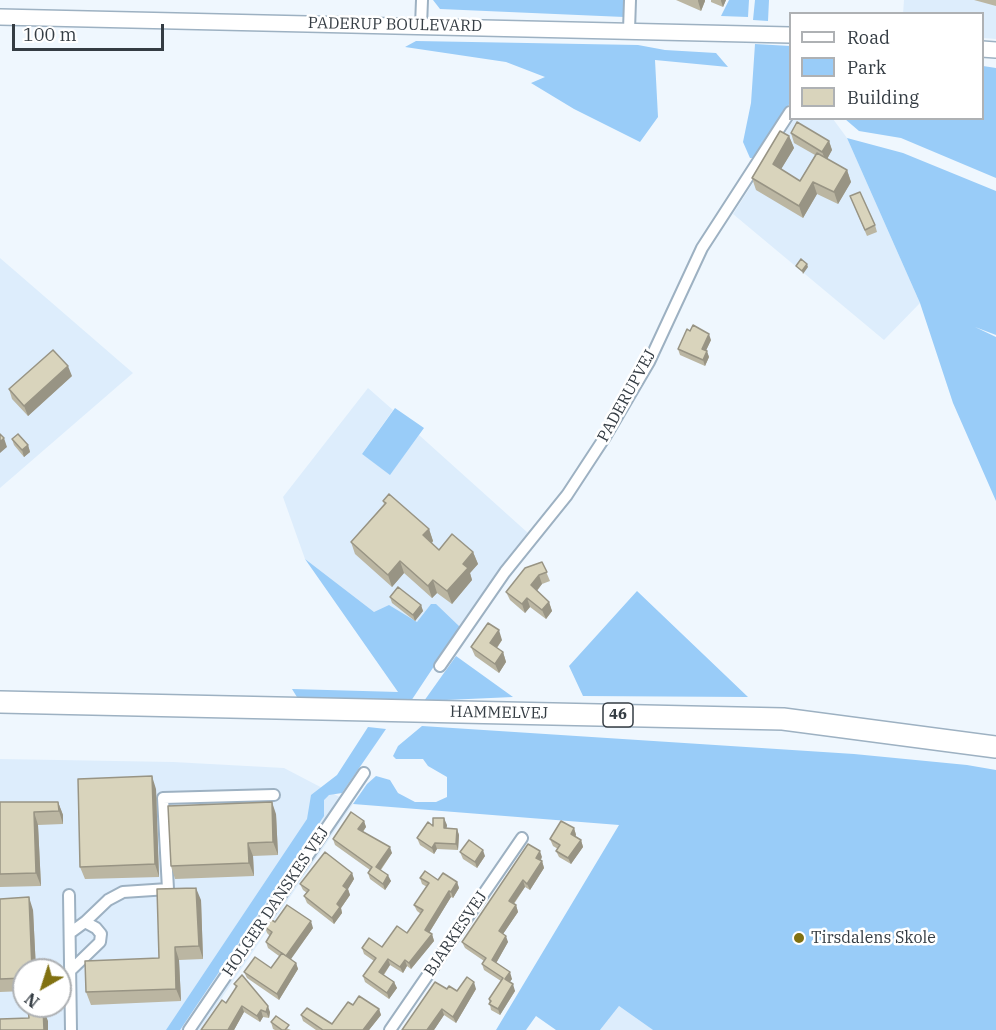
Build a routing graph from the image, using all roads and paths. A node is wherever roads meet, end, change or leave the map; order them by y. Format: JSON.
{"nodes":[{"id":1,"x":422,"y":0,"type":"edge"},
{"id":2,"x":630,"y":0,"type":"edge"},
{"id":3,"x":0,"y":17,"type":"edge"},
{"id":4,"x":421,"y":26,"type":"junction"},
{"id":5,"x":629,"y":30,"type":"junction"},
{"id":6,"x":789,"y":35,"type":"edge"},
{"id":7,"x":789,"y":114,"type":"edge"},
{"id":8,"x":440,"y":666,"type":"dead end"},
{"id":9,"x":0,"y":702,"type":"edge"},
{"id":10,"x":996,"y":747,"type":"edge"},
{"id":11,"x":364,"y":773,"type":"dead end"},
{"id":12,"x":274,"y":795,"type":"dead end"},
{"id":13,"x":522,"y":838,"type":"dead end"},
{"id":14,"x":69,"y":895,"type":"dead end"},
{"id":15,"x":85,"y":922,"type":"junction"},
{"id":16,"x":70,"y":933,"type":"junction"},
{"id":17,"x":70,"y":958,"type":"edge"},
{"id":18,"x":72,"y":969,"type":"edge"},
{"id":19,"x":189,"y":1030,"type":"edge"},
{"id":20,"x":390,"y":1030,"type":"edge"}],
"edges":[{"from":1,"to":4,"type":"street"},
{"from":2,"to":5,"type":"street"},
{"from":3,"to":4,"type":"street","name":"PADERUP BOULEVARD"},
{"from":4,"to":5,"type":"street","name":"PADERUP BOULEVARD"},
{"from":5,"to":6,"type":"street","name":"PADERUP BOULEVARD"},
{"from":7,"to":8,"type":"street","name":"PADERUPVEJ"},
{"from":9,"to":10,"type":"highway","name":"HAMMELVEJ","number":"46"},
{"from":11,"to":19,"type":"street","name":"HOLGER DANSKES VEJ"},
{"from":12,"to":15,"type":"street"},
{"from":13,"to":20,"type":"street","name":"BJARKESVEJ"},
{"from":14,"to":16,"type":"street"},
{"from":15,"to":16,"type":"street"},
{"from":15,"to":18,"type":"street"},
{"from":16,"to":17,"type":"street"}]}
